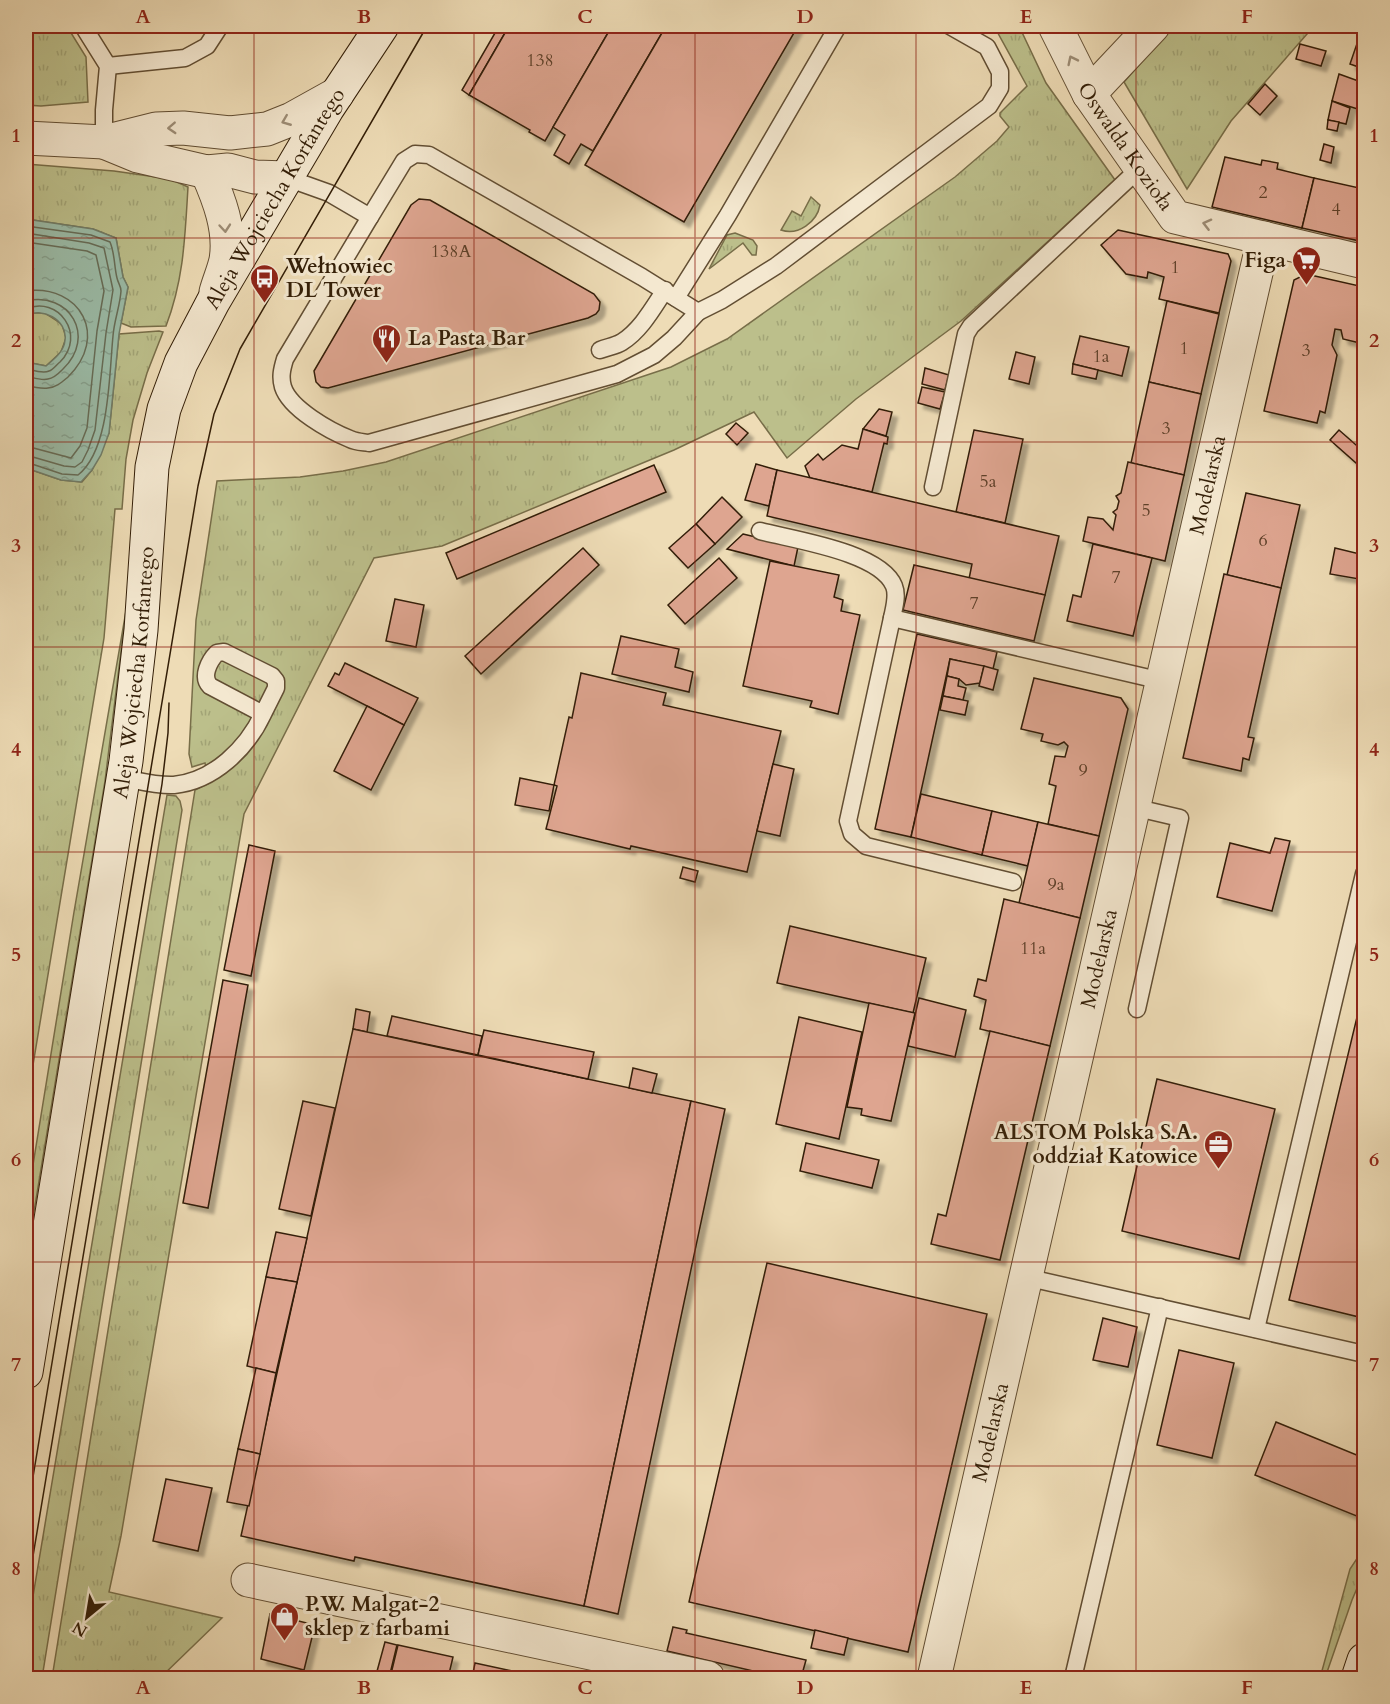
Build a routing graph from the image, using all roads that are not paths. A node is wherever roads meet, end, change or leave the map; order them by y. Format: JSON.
{"nodes":[{"id":1,"x":83,"y":26,"type":"edge"},
{"id":2,"x":220,"y":26,"type":"edge"},
{"id":3,"x":382,"y":26,"type":"edge"},
{"id":4,"x":838,"y":26,"type":"edge"},
{"id":5,"x":950,"y":26,"type":"edge"},
{"id":6,"x":1054,"y":26,"type":"edge"},
{"id":7,"x":1153,"y":26,"type":"edge"},
{"id":8,"x":108,"y":66,"type":"junction"},
{"id":9,"x":337,"y":94,"type":"junction"},
{"id":10,"x":1089,"y":94,"type":"junction"},
{"id":11,"x":230,"y":133,"type":"junction"},
{"id":12,"x":26,"y":138,"type":"edge"},
{"id":13,"x":104,"y":142,"type":"junction"},
{"id":14,"x":1141,"y":167,"type":"junction"},
{"id":15,"x":207,"y":172,"type":"junction"},
{"id":16,"x":287,"y":178,"type":"junction"},
{"id":17,"x":370,"y":217,"type":"junction"},
{"id":18,"x":1264,"y":238,"type":"junction"},
{"id":19,"x":1365,"y":262,"type":"edge"},
{"id":20,"x":671,"y":294,"type":"junction"},
{"id":21,"x":213,"y":302,"type":"junction"},
{"id":22,"x":698,"y":312,"type":"junction"},
{"id":23,"x":600,"y":350,"type":"dead end"},
{"id":24,"x":933,"y":487,"type":"dead end"},
{"id":25,"x":760,"y":531,"type":"dead end"},
{"id":26,"x":892,"y":618,"type":"junction"},
{"id":27,"x":1162,"y":681,"type":"junction"},
{"id":28,"x":263,"y":714,"type":"dead end"},
{"id":29,"x":123,"y":778,"type":"junction"},
{"id":30,"x":1133,"y":807,"type":"junction"},
{"id":31,"x":1365,"y":874,"type":"edge"},
{"id":32,"x":1013,"y":882,"type":"dead end"},
{"id":33,"x":1137,"y":1009,"type":"dead end"},
{"id":34,"x":1025,"y":1277,"type":"junction"},
{"id":35,"x":1160,"y":1307,"type":"junction"},
{"id":36,"x":1256,"y":1329,"type":"junction"},
{"id":37,"x":1365,"y":1354,"type":"edge"},
{"id":38,"x":26,"y":1372,"type":"edge"},
{"id":39,"x":248,"y":1580,"type":"dead end"},
{"id":40,"x":1365,"y":1660,"type":"edge"},
{"id":41,"x":708,"y":1678,"type":"edge"},
{"id":42,"x":934,"y":1678,"type":"edge"},
{"id":43,"x":1073,"y":1678,"type":"edge"},
{"id":44,"x":1358,"y":1678,"type":"edge"}],
"edges":[{"from":1,"to":8,"type":"lane"},
{"from":2,"to":8,"type":"lane"},
{"from":3,"to":9,"type":"street","name":"Aleja Wojciecha Korfantego"},
{"from":4,"to":20,"type":"lane"},
{"from":5,"to":22,"type":"lane"},
{"from":10,"to":6,"type":"street","name":"Oswalda Kozioła","one_way":true},
{"from":7,"to":10,"type":"street"},
{"from":8,"to":13,"type":"lane"},
{"from":9,"to":11,"type":"street","one_way":true},
{"from":9,"to":16,"type":"street","name":"Aleja Wojciecha Korfantego"},
{"from":10,"to":14,"type":"street","name":"Oswalda Kozioła"},
{"from":11,"to":13,"type":"street","one_way":true},
{"from":11,"to":16,"type":"street"},
{"from":12,"to":13,"type":"street"},
{"from":13,"to":15,"type":"street"},
{"from":18,"to":14,"type":"street","name":"Oswalda Kozioła","one_way":true},
{"from":14,"to":24,"type":"lane"},
{"from":15,"to":16,"type":"street"},
{"from":15,"to":21,"type":"street","one_way":true},
{"from":16,"to":17,"type":"lane"},
{"from":16,"to":21,"type":"street","name":"Aleja Wojciecha Korfantego"},
{"from":17,"to":20,"type":"lane"},
{"from":17,"to":22,"type":"lane"},
{"from":18,"to":19,"type":"street","name":"Oswalda Kozioła"},
{"from":18,"to":27,"type":"street","name":"Modelarska"},
{"from":20,"to":22,"type":"lane"},
{"from":20,"to":23,"type":"lane"},
{"from":21,"to":29,"type":"street","name":"Aleja Wojciecha Korfantego"},
{"from":25,"to":26,"type":"lane"},
{"from":26,"to":27,"type":"lane"},
{"from":26,"to":32,"type":"lane"},
{"from":27,"to":30,"type":"street","name":"Modelarska"},
{"from":28,"to":29,"type":"lane"},
{"from":29,"to":38,"type":"street","name":"Aleja Wojciecha Korfantego"},
{"from":30,"to":33,"type":"lane"},
{"from":30,"to":34,"type":"street","name":"Modelarska"},
{"from":31,"to":36,"type":"lane"},
{"from":34,"to":35,"type":"lane"},
{"from":34,"to":42,"type":"street","name":"Modelarska"},
{"from":35,"to":36,"type":"lane"},
{"from":35,"to":43,"type":"lane"},
{"from":36,"to":37,"type":"lane"},
{"from":39,"to":41,"type":"street"},
{"from":40,"to":44,"type":"street"}]}
